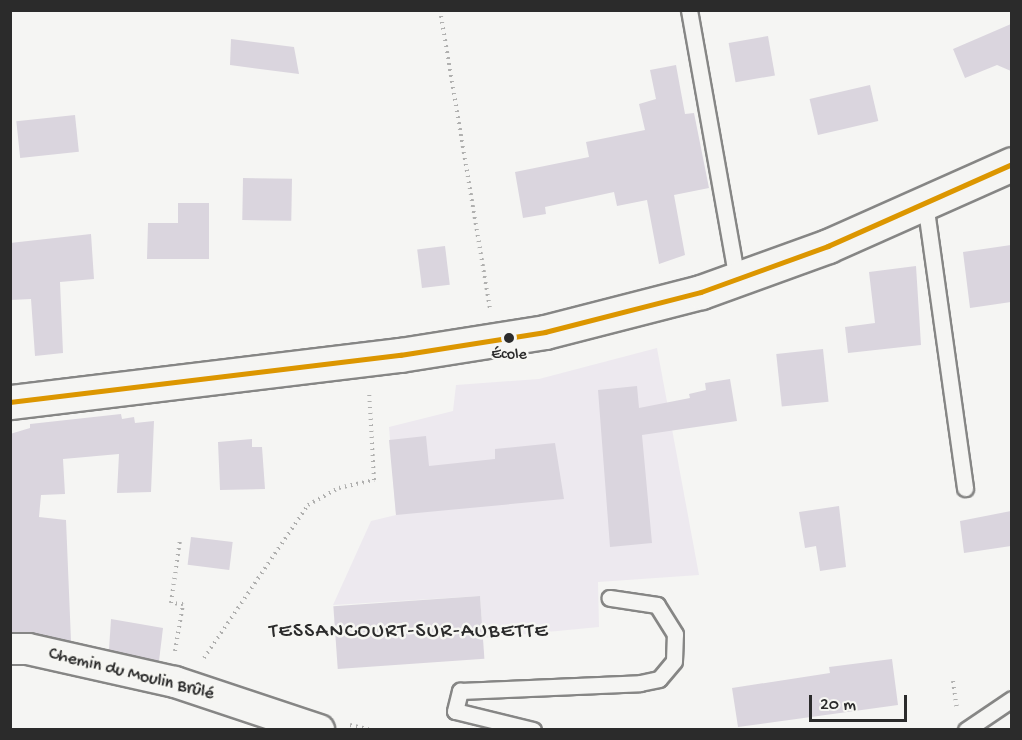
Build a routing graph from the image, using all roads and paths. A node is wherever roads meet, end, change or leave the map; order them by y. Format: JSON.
{"nodes":[{"id":1,"x":440,"y":10,"type":"edge"},
{"id":2,"x":689,"y":10,"type":"edge"},
{"id":3,"x":1011,"y":164,"type":"edge"},
{"id":4,"x":925,"y":203,"type":"junction"},
{"id":5,"x":737,"y":279,"type":"junction"},
{"id":6,"x":496,"y":341,"type":"junction"},
{"id":7,"x":367,"y":359,"type":"junction"},
{"id":8,"x":10,"y":402,"type":"edge"},
{"id":9,"x":965,"y":488,"type":"dead end"},
{"id":10,"x":180,"y":540,"type":"dead end"},
{"id":11,"x":610,"y":598,"type":"dead end"},
{"id":12,"x":10,"y":649,"type":"edge"},
{"id":13,"x":181,"y":683,"type":"junction"},
{"id":14,"x":1011,"y":699,"type":"edge"},
{"id":15,"x":319,"y":729,"type":"edge"},
{"id":16,"x":533,"y":729,"type":"edge"},
{"id":17,"x":966,"y":729,"type":"edge"}],
"edges":[{"from":1,"to":6,"type":"path"},
{"from":2,"to":5,"type":"lane"},
{"from":3,"to":4,"type":"street"},
{"from":4,"to":5,"type":"street"},
{"from":4,"to":9,"type":"lane"},
{"from":5,"to":6,"type":"street"},
{"from":6,"to":7,"type":"street"},
{"from":7,"to":8,"type":"street"},
{"from":7,"to":13,"type":"path"},
{"from":10,"to":13,"type":"path"},
{"from":11,"to":16,"type":"lane"},
{"from":12,"to":13,"type":"street","name":"Chemin du Moulin Brûlé"},
{"from":13,"to":15,"type":"street","name":"Chemin du Moulin Brûlé"},
{"from":14,"to":17,"type":"lane"}]}
